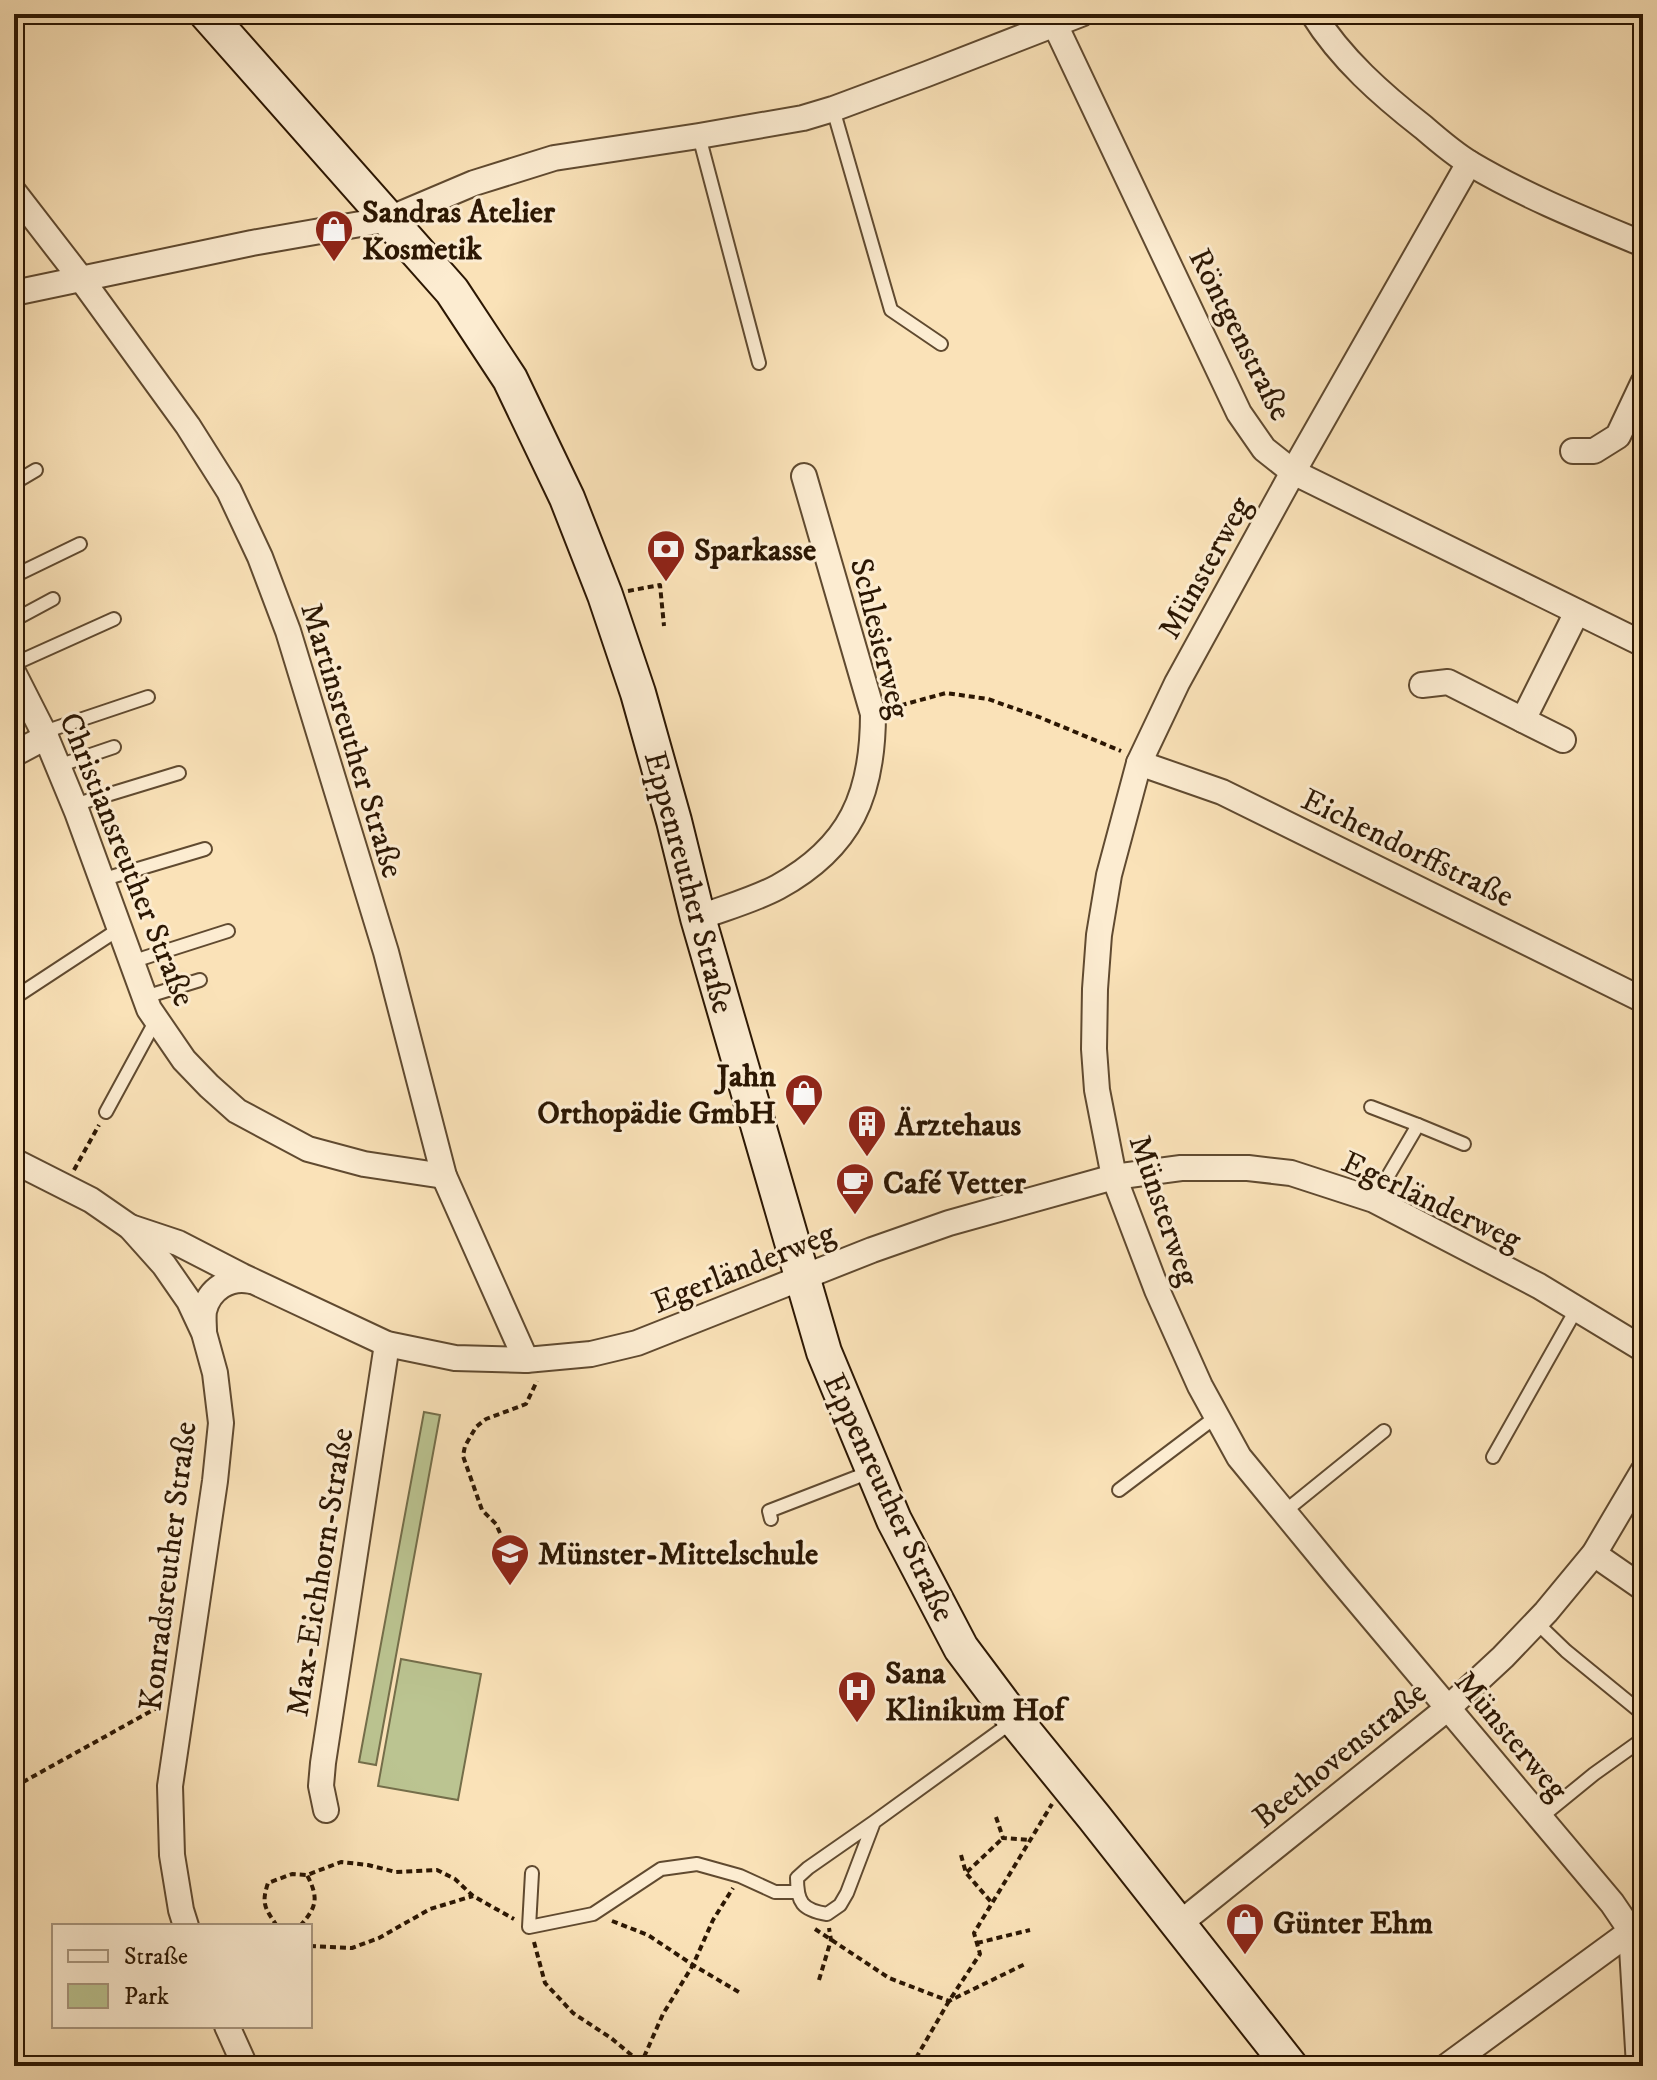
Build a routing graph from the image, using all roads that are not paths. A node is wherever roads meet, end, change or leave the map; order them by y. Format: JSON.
{"nodes":[{"id":1,"x":207,"y":14,"type":"edge"},
{"id":2,"x":1081,"y":14,"type":"edge"},
{"id":3,"x":1313,"y":14,"type":"edge"},
{"id":4,"x":1052,"y":20,"type":"edge"},
{"id":5,"x":833,"y":109,"type":"junction"},
{"id":6,"x":699,"y":136,"type":"junction"},
{"id":7,"x":1469,"y":163,"type":"junction"},
{"id":8,"x":14,"y":192,"type":"edge"},
{"id":9,"x":389,"y":219,"type":"junction"},
{"id":10,"x":1643,"y":244,"type":"edge"},
{"id":11,"x":82,"y":280,"type":"junction"},
{"id":12,"x":14,"y":293,"type":"edge"},
{"id":13,"x":941,"y":344,"type":"dead end"},
{"id":14,"x":759,"y":363,"type":"dead end"},
{"id":15,"x":1643,"y":383,"type":"edge"},
{"id":16,"x":1573,"y":451,"type":"dead end"},
{"id":17,"x":36,"y":470,"type":"dead end"},
{"id":18,"x":1293,"y":472,"type":"junction"},
{"id":19,"x":804,"y":476,"type":"dead end"},
{"id":20,"x":14,"y":483,"type":"edge"},
{"id":21,"x":80,"y":544,"type":"dead end"},
{"id":22,"x":14,"y":576,"type":"edge"},
{"id":23,"x":53,"y":599,"type":"dead end"},
{"id":24,"x":1577,"y":612,"type":"junction"},
{"id":25,"x":114,"y":619,"type":"dead end"},
{"id":26,"x":14,"y":620,"type":"edge"},
{"id":27,"x":1643,"y":644,"type":"edge"},
{"id":28,"x":14,"y":664,"type":"edge"},
{"id":29,"x":14,"y":674,"type":"edge"},
{"id":30,"x":1422,"y":685,"type":"dead end"},
{"id":31,"x":148,"y":697,"type":"dead end"},
{"id":32,"x":1523,"y":720,"type":"junction"},
{"id":33,"x":45,"y":734,"type":"junction"},
{"id":34,"x":1563,"y":740,"type":"dead end"},
{"id":35,"x":114,"y":747,"type":"dead end"},
{"id":36,"x":14,"y":754,"type":"edge"},
{"id":37,"x":1139,"y":763,"type":"junction"},
{"id":38,"x":58,"y":766,"type":"junction"},
{"id":39,"x":179,"y":773,"type":"dead end"},
{"id":40,"x":74,"y":805,"type":"junction"},
{"id":41,"x":205,"y":849,"type":"dead end"},
{"id":42,"x":101,"y":880,"type":"junction"},
{"id":43,"x":698,"y":918,"type":"junction"},
{"id":44,"x":119,"y":929,"type":"junction"},
{"id":45,"x":228,"y":931,"type":"dead end"},
{"id":46,"x":131,"y":962,"type":"junction"},
{"id":47,"x":200,"y":980,"type":"dead end"},
{"id":48,"x":145,"y":997,"type":"junction"},
{"id":49,"x":14,"y":998,"type":"edge"},
{"id":50,"x":1643,"y":1000,"type":"edge"},
{"id":51,"x":156,"y":1020,"type":"junction"},
{"id":52,"x":1371,"y":1107,"type":"dead end"},
{"id":53,"x":106,"y":1112,"type":"road end"},
{"id":54,"x":1418,"y":1125,"type":"junction"},
{"id":55,"x":1464,"y":1144,"type":"dead end"},
{"id":56,"x":14,"y":1161,"type":"edge"},
{"id":57,"x":444,"y":1176,"type":"junction"},
{"id":58,"x":1114,"y":1177,"type":"junction"},
{"id":59,"x":1374,"y":1200,"type":"junction"},
{"id":60,"x":130,"y":1227,"type":"junction"},
{"id":61,"x":802,"y":1279,"type":"junction"},
{"id":62,"x":261,"y":1284,"type":"junction"},
{"id":63,"x":1577,"y":1308,"type":"junction"},
{"id":64,"x":204,"y":1333,"type":"junction"},
{"id":65,"x":387,"y":1344,"type":"junction"},
{"id":66,"x":1643,"y":1349,"type":"edge"},
{"id":67,"x":534,"y":1359,"type":"junction"},
{"id":68,"x":1217,"y":1416,"type":"junction"},
{"id":69,"x":1384,"y":1431,"type":"dead end"},
{"id":70,"x":1493,"y":1457,"type":"dead end"},
{"id":71,"x":874,"y":1470,"type":"junction"},
{"id":72,"x":1643,"y":1471,"type":"edge"},
{"id":73,"x":1119,"y":1490,"type":"dead end"},
{"id":74,"x":1284,"y":1512,"type":"junction"},
{"id":75,"x":771,"y":1519,"type":"dead end"},
{"id":76,"x":1594,"y":1554,"type":"junction"},
{"id":77,"x":1643,"y":1588,"type":"edge"},
{"id":78,"x":1536,"y":1622,"type":"junction"},
{"id":79,"x":1448,"y":1708,"type":"junction"},
{"id":80,"x":1643,"y":1714,"type":"edge"},
{"id":81,"x":1015,"y":1720,"type":"junction"},
{"id":82,"x":1643,"y":1739,"type":"edge"},
{"id":83,"x":326,"y":1810,"type":"dead end"},
{"id":84,"x":1540,"y":1818,"type":"junction"},
{"id":85,"x":874,"y":1822,"type":"junction"},
{"id":86,"x":532,"y":1873,"type":"dead end"},
{"id":87,"x":797,"y":1892,"type":"junction"},
{"id":88,"x":185,"y":1924,"type":"edge"},
{"id":89,"x":1179,"y":1924,"type":"junction"},
{"id":90,"x":1637,"y":1927,"type":"edge"},
{"id":91,"x":228,"y":2028,"type":"edge"},
{"id":92,"x":245,"y":2066,"type":"edge"},
{"id":93,"x":1290,"y":2066,"type":"edge"},
{"id":94,"x":1447,"y":2066,"type":"edge"},
{"id":95,"x":1639,"y":2066,"type":"edge"}],
"edges":[{"from":1,"to":9,"type":"main road","name":"Eppenreuther Straße"},
{"from":2,"to":4,"type":"street"},
{"from":3,"to":7,"type":"street"},
{"from":4,"to":5,"type":"street"},
{"from":4,"to":18,"type":"street","name":"Röntgenstraße"},
{"from":5,"to":6,"type":"street"},
{"from":5,"to":13,"type":"lane"},
{"from":6,"to":9,"type":"street"},
{"from":6,"to":14,"type":"lane"},
{"from":7,"to":10,"type":"street"},
{"from":7,"to":18,"type":"street","name":"Münsterweg"},
{"from":8,"to":11,"type":"street","name":"Martinsreuther Straße"},
{"from":9,"to":11,"type":"street"},
{"from":9,"to":43,"type":"main road","name":"Eppenreuther Straße"},
{"from":11,"to":12,"type":"street"},
{"from":11,"to":57,"type":"street","name":"Martinsreuther Straße"},
{"from":15,"to":16,"type":"street"},
{"from":17,"to":20,"type":"lane"},
{"from":18,"to":24,"type":"street","name":"Röntgenstraße"},
{"from":18,"to":37,"type":"street","name":"Münsterweg"},
{"from":19,"to":43,"type":"street","name":"Schlesierweg"},
{"from":21,"to":22,"type":"lane"},
{"from":23,"to":26,"type":"lane"},
{"from":24,"to":27,"type":"street","name":"Röntgenstraße"},
{"from":24,"to":32,"type":"street"},
{"from":25,"to":28,"type":"lane"},
{"from":29,"to":33,"type":"street","name":"Christiansreuther Straße"},
{"from":30,"to":32,"type":"street"},
{"from":31,"to":33,"type":"lane"},
{"from":32,"to":34,"type":"street"},
{"from":33,"to":36,"type":"street"},
{"from":33,"to":38,"type":"street","name":"Christiansreuther Straße"},
{"from":35,"to":38,"type":"lane"},
{"from":37,"to":50,"type":"street","name":"Eichendorffstraße"},
{"from":37,"to":58,"type":"street","name":"Münsterweg"},
{"from":38,"to":40,"type":"street","name":"Christiansreuther Straße"},
{"from":39,"to":40,"type":"lane"},
{"from":40,"to":42,"type":"street","name":"Christiansreuther Straße"},
{"from":41,"to":42,"type":"lane"},
{"from":42,"to":44,"type":"street","name":"Christiansreuther Straße"},
{"from":43,"to":61,"type":"main road","name":"Eppenreuther Straße"},
{"from":44,"to":46,"type":"street","name":"Christiansreuther Straße"},
{"from":44,"to":49,"type":"lane"},
{"from":45,"to":46,"type":"lane"},
{"from":46,"to":48,"type":"street","name":"Christiansreuther Straße"},
{"from":47,"to":48,"type":"lane"},
{"from":48,"to":51,"type":"street","name":"Christiansreuther Straße"},
{"from":51,"to":53,"type":"lane"},
{"from":51,"to":57,"type":"street","name":"Christiansreuther Straße"},
{"from":52,"to":54,"type":"lane"},
{"from":54,"to":55,"type":"lane"},
{"from":54,"to":59,"type":"lane"},
{"from":56,"to":60,"type":"street","name":"Konradsreuther Straße"},
{"from":57,"to":67,"type":"street","name":"Martinsreuther Straße"},
{"from":58,"to":59,"type":"street","name":"Egerländerweg"},
{"from":58,"to":61,"type":"street","name":"Egerländerweg"},
{"from":58,"to":68,"type":"street","name":"Münsterweg"},
{"from":59,"to":63,"type":"street","name":"Egerländerweg"},
{"from":60,"to":62,"type":"street","name":"Egerländerweg"},
{"from":60,"to":64,"type":"street","name":"Konradsreuther Straße"},
{"from":61,"to":67,"type":"street","name":"Egerländerweg"},
{"from":61,"to":71,"type":"main road","name":"Eppenreuther Straße"},
{"from":62,"to":64,"type":"street","name":"Egerländerweg"},
{"from":62,"to":65,"type":"street","name":"Egerländerweg"},
{"from":63,"to":66,"type":"street","name":"Egerländerweg"},
{"from":63,"to":70,"type":"lane"},
{"from":64,"to":88,"type":"street","name":"Konradsreuther Straße"},
{"from":65,"to":67,"type":"street","name":"Egerländerweg"},
{"from":65,"to":83,"type":"street","name":"Max-Eichhorn-Straße"},
{"from":68,"to":73,"type":"lane"},
{"from":68,"to":74,"type":"street","name":"Münsterweg"},
{"from":69,"to":74,"type":"lane"},
{"from":71,"to":75,"type":"lane"},
{"from":71,"to":81,"type":"main road","name":"Eppenreuther Straße"},
{"from":72,"to":76,"type":"street","name":"Beethovenstraße"},
{"from":74,"to":79,"type":"street","name":"Münsterweg"},
{"from":76,"to":77,"type":"street"},
{"from":76,"to":78,"type":"street","name":"Beethovenstraße"},
{"from":78,"to":79,"type":"street","name":"Beethovenstraße"},
{"from":78,"to":80,"type":"lane"},
{"from":79,"to":84,"type":"street","name":"Münsterweg"},
{"from":79,"to":89,"type":"street","name":"Beethovenstraße"},
{"from":81,"to":85,"type":"lane"},
{"from":81,"to":89,"type":"main road","name":"Eppenreuther Straße"},
{"from":82,"to":84,"type":"lane"},
{"from":84,"to":90,"type":"street","name":"Münsterweg"},
{"from":85,"to":87,"type":"lane"},
{"from":85,"to":87,"type":"lane"},
{"from":86,"to":87,"type":"lane"},
{"from":89,"to":93,"type":"main road","name":"Eppenreuther Straße"},
{"from":90,"to":94,"type":"street"},
{"from":90,"to":95,"type":"street"},
{"from":91,"to":92,"type":"street"}]}
